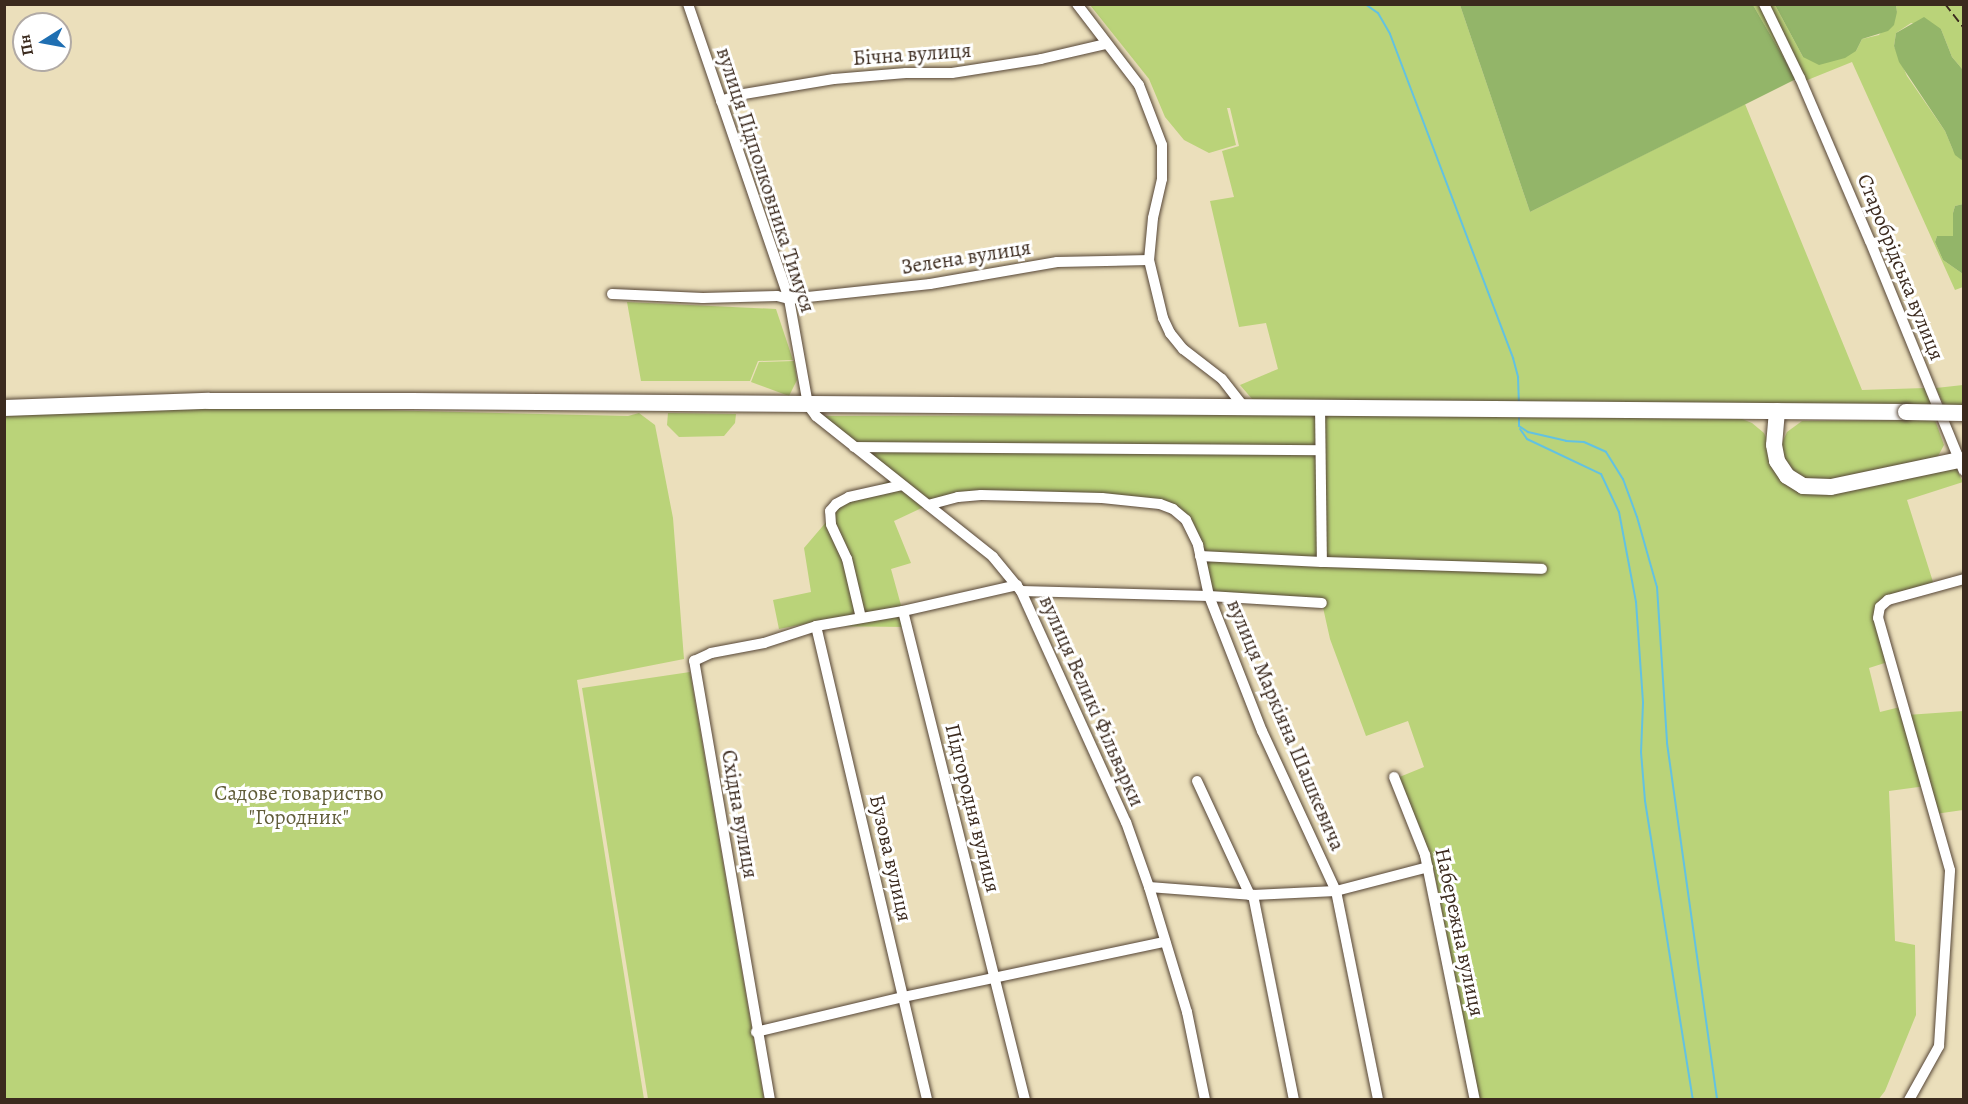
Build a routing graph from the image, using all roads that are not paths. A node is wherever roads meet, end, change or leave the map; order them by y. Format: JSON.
{"nodes":[{"id":1,"x":688,"y":4,"type":"edge"},
{"id":2,"x":1077,"y":4,"type":"edge"},
{"id":3,"x":1764,"y":4,"type":"edge"},
{"id":4,"x":1106,"y":44,"type":"junction"},
{"id":5,"x":722,"y":101,"type":"junction"},
{"id":6,"x":1149,"y":260,"type":"junction"},
{"id":7,"x":612,"y":294,"type":"dead end"},
{"id":8,"x":789,"y":299,"type":"junction"},
{"id":9,"x":808,"y":405,"type":"junction"},
{"id":10,"x":1320,"y":406,"type":"junction"},
{"id":11,"x":4,"y":408,"type":"edge"},
{"id":12,"x":1245,"y":408,"type":"junction"},
{"id":13,"x":1777,"y":411,"type":"junction"},
{"id":14,"x":1964,"y":412,"type":"edge"},
{"id":15,"x":854,"y":447,"type":"junction"},
{"id":16,"x":1319,"y":450,"type":"junction"},
{"id":17,"x":1961,"y":465,"type":"edge"},
{"id":18,"x":902,"y":485,"type":"junction"},
{"id":19,"x":928,"y":505,"type":"junction"},
{"id":20,"x":1200,"y":556,"type":"junction"},
{"id":21,"x":1322,"y":562,"type":"junction"},
{"id":22,"x":1542,"y":569,"type":"dead end"},
{"id":23,"x":1964,"y":579,"type":"edge"},
{"id":24,"x":1019,"y":588,"type":"junction"},
{"id":25,"x":1209,"y":596,"type":"junction"},
{"id":26,"x":1322,"y":603,"type":"dead end"},
{"id":27,"x":903,"y":611,"type":"junction"},
{"id":28,"x":861,"y":618,"type":"junction"},
{"id":29,"x":816,"y":626,"type":"junction"},
{"id":30,"x":1394,"y":777,"type":"dead end"},
{"id":31,"x":1197,"y":781,"type":"dead end"},
{"id":32,"x":1428,"y":867,"type":"junction"},
{"id":33,"x":1149,"y":887,"type":"junction"},
{"id":34,"x":1336,"y":891,"type":"junction"},
{"id":35,"x":1251,"y":895,"type":"junction"},
{"id":36,"x":1165,"y":942,"type":"junction"},
{"id":37,"x":996,"y":977,"type":"junction"},
{"id":38,"x":903,"y":997,"type":"junction"},
{"id":39,"x":756,"y":1032,"type":"junction"},
{"id":40,"x":770,"y":1100,"type":"edge"},
{"id":41,"x":927,"y":1100,"type":"edge"},
{"id":42,"x":1025,"y":1100,"type":"edge"},
{"id":43,"x":1205,"y":1100,"type":"edge"},
{"id":44,"x":1294,"y":1100,"type":"edge"},
{"id":45,"x":1378,"y":1100,"type":"edge"},
{"id":46,"x":1475,"y":1100,"type":"edge"},
{"id":47,"x":1909,"y":1100,"type":"edge"}],
"edges":[{"from":1,"to":5,"type":"street","name":"вулиця Підполковника Тимуся"},
{"from":2,"to":4,"type":"street"},
{"from":3,"to":17,"type":"street","name":"Старобрідська вулиця"},
{"from":4,"to":5,"type":"street","name":"Бічна вулиця"},
{"from":4,"to":6,"type":"street"},
{"from":5,"to":8,"type":"street","name":"вулиця Підполковника Тимуся"},
{"from":6,"to":8,"type":"street","name":"Зелена вулиця"},
{"from":6,"to":12,"type":"street"},
{"from":7,"to":8,"type":"street","name":"Зелена вулиця"},
{"from":8,"to":9,"type":"street","name":"вулиця Підполковника Тимуся"},
{"from":9,"to":11,"type":"highway"},
{"from":9,"to":12,"type":"highway"},
{"from":9,"to":15,"type":"street","name":"вулиця Великі Фільварки"},
{"from":10,"to":12,"type":"highway"},
{"from":10,"to":13,"type":"highway"},
{"from":10,"to":16,"type":"street"},
{"from":13,"to":14,"type":"highway","bridge":true},
{"from":13,"to":17,"type":"highway"},
{"from":15,"to":16,"type":"street"},
{"from":15,"to":18,"type":"street","name":"вулиця Великі Фільварки"},
{"from":16,"to":21,"type":"street"},
{"from":18,"to":19,"type":"street","name":"вулиця Великі Фільварки"},
{"from":18,"to":28,"type":"street"},
{"from":19,"to":20,"type":"street","name":"вулиця Маркіяна Шашкевича"},
{"from":19,"to":24,"type":"street","name":"вулиця Великі Фільварки"},
{"from":20,"to":21,"type":"street"},
{"from":20,"to":25,"type":"street","name":"вулиця Маркіяна Шашкевича"},
{"from":21,"to":22,"type":"street"},
{"from":23,"to":47,"type":"street"},
{"from":24,"to":25,"type":"street"},
{"from":24,"to":27,"type":"street"},
{"from":24,"to":33,"type":"street","name":"вулиця Великі Фільварки"},
{"from":25,"to":26,"type":"street"},
{"from":25,"to":34,"type":"street","name":"вулиця Маркіяна Шашкевича"},
{"from":27,"to":28,"type":"street"},
{"from":27,"to":37,"type":"street","name":"Підгородня вулиця"},
{"from":28,"to":29,"type":"street"},
{"from":29,"to":38,"type":"street","name":"Бузова вулиця"},
{"from":29,"to":39,"type":"street","name":"Східна вулиця"},
{"from":30,"to":32,"type":"street","name":"Набережна вулиця"},
{"from":31,"to":35,"type":"street"},
{"from":32,"to":34,"type":"street"},
{"from":32,"to":46,"type":"street","name":"Набережна вулиця"},
{"from":33,"to":35,"type":"street"},
{"from":33,"to":36,"type":"street","name":"вулиця Великі Фільварки"},
{"from":34,"to":35,"type":"street"},
{"from":34,"to":45,"type":"street","name":"вулиця Маркіяна Шашкевича"},
{"from":35,"to":44,"type":"street"},
{"from":36,"to":37,"type":"street"},
{"from":36,"to":43,"type":"street","name":"вулиця Великі Фільварки"},
{"from":37,"to":38,"type":"street"},
{"from":37,"to":42,"type":"street","name":"Підгородня вулиця"},
{"from":38,"to":39,"type":"street"},
{"from":38,"to":41,"type":"street","name":"Бузова вулиця"},
{"from":39,"to":40,"type":"street","name":"Східна вулиця"}]}
